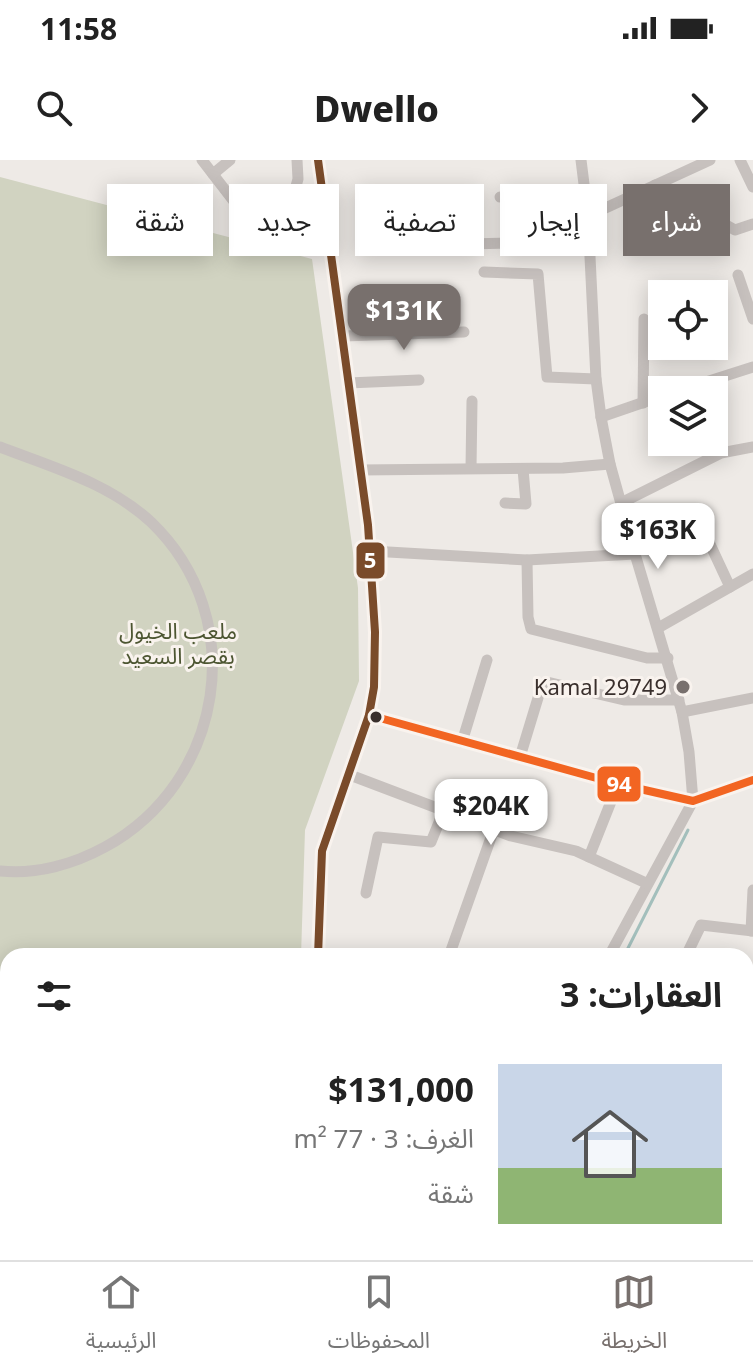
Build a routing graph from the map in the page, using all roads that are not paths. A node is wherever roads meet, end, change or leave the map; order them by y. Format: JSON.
{"nodes":[{"id":1,"x":202,"y":160,"type":"edge"},
{"id":2,"x":230,"y":160,"type":"edge"},
{"id":3,"x":297,"y":160,"type":"edge"},
{"id":4,"x":318,"y":160,"type":"edge"},
{"id":5,"x":581,"y":160,"type":"edge"},
{"id":6,"x":710,"y":160,"type":"edge"},
{"id":7,"x":740,"y":160,"type":"edge"},
{"id":8,"x":213,"y":174,"type":"junction"},
{"id":9,"x":296,"y":184,"type":"edge"},
{"id":10,"x":321,"y":184,"type":"edge"},
{"id":11,"x":585,"y":184,"type":"edge"},
{"id":12,"x":657,"y":184,"type":"edge"},
{"id":13,"x":753,"y":187,"type":"edge"},
{"id":14,"x":229,"y":195,"type":"edge"},
{"id":15,"x":753,"y":224,"type":"edge"},
{"id":16,"x":730,"y":227,"type":"edge"},
{"id":17,"x":331,"y":256,"type":"edge"},
{"id":18,"x":591,"y":256,"type":"edge"},
{"id":19,"x":484,"y":272,"type":"dead end"},
{"id":20,"x":738,"y":275,"type":"dead end"},
{"id":21,"x":644,"y":319,"type":"dead end"},
{"id":22,"x":753,"y":319,"type":"edge"},
{"id":23,"x":464,"y":332,"type":"dead end"},
{"id":24,"x":343,"y":336,"type":"junction"},
{"id":25,"x":753,"y":367,"type":"edge"},
{"id":26,"x":725,"y":376,"type":"edge"},
{"id":27,"x":596,"y":379,"type":"junction"},
{"id":28,"x":419,"y":380,"type":"dead end"},
{"id":29,"x":348,"y":383,"type":"junction"},
{"id":30,"x":472,"y":401,"type":"dead end"},
{"id":31,"x":648,"y":401,"type":"edge"},
{"id":32,"x":643,"y":403,"type":"junction"},
{"id":33,"x":601,"y":417,"type":"junction"},
{"id":34,"x":0,"y":447,"type":"edge"},
{"id":35,"x":753,"y":447,"type":"edge"},
{"id":36,"x":610,"y":464,"type":"junction"},
{"id":37,"x":471,"y":468,"type":"junction"},
{"id":38,"x":523,"y":469,"type":"junction"},
{"id":39,"x":360,"y":470,"type":"junction"},
{"id":40,"x":505,"y":503,"type":"dead end"},
{"id":41,"x":621,"y":503,"type":"junction"},
{"id":42,"x":702,"y":527,"type":"dead end"},
{"id":43,"x":371,"y":551,"type":"junction"},
{"id":44,"x":635,"y":554,"type":"junction"},
{"id":45,"x":527,"y":560,"type":"junction"},
{"id":46,"x":753,"y":574,"type":"edge"},
{"id":47,"x":730,"y":587,"type":"junction"},
{"id":48,"x":658,"y":628,"type":"junction"},
{"id":49,"x":668,"y":658,"type":"junction"},
{"id":50,"x":487,"y":660,"type":"dead end"},
{"id":51,"x":753,"y":698,"type":"edge"},
{"id":52,"x":681,"y":706,"type":"junction"},
{"id":53,"x":369,"y":715,"type":"junction"},
{"id":54,"x":462,"y":742,"type":"junction"},
{"id":55,"x":520,"y":757,"type":"junction"},
{"id":56,"x":350,"y":775,"type":"junction"},
{"id":57,"x":753,"y":780,"type":"edge"},
{"id":58,"x":618,"y":784,"type":"junction"},
{"id":59,"x":693,"y":801,"type":"junction"},
{"id":60,"x":444,"y":810,"type":"junction"},
{"id":61,"x":494,"y":829,"type":"junction"},
{"id":62,"x":589,"y":857,"type":"junction"},
{"id":63,"x":0,"y":871,"type":"edge"},
{"id":64,"x":646,"y":883,"type":"junction"},
{"id":65,"x":753,"y":890,"type":"edge"},
{"id":66,"x":366,"y":893,"type":"dead end"},
{"id":67,"x":752,"y":931,"type":"edge"},
{"id":68,"x":318,"y":948,"type":"edge"},
{"id":69,"x":452,"y":948,"type":"edge"},
{"id":70,"x":613,"y":948,"type":"edge"},
{"id":71,"x":690,"y":948,"type":"edge"}],
"edges":[{"from":1,"to":8,"type":"street"},
{"from":2,"to":8,"type":"street"},
{"from":3,"to":9,"type":"street"},
{"from":4,"to":10,"type":"street"},
{"from":5,"to":11,"type":"street"},
{"from":6,"to":12,"type":"street"},
{"from":7,"to":13,"type":"street"},
{"from":8,"to":14,"type":"street"},
{"from":15,"to":16,"type":"street"},
{"from":17,"to":24,"type":"street"},
{"from":18,"to":27,"type":"street"},
{"from":19,"to":27,"type":"street"},
{"from":20,"to":22,"type":"street"},
{"from":21,"to":32,"type":"street"},
{"from":23,"to":24,"type":"street"},
{"from":24,"to":29,"type":"street"},
{"from":25,"to":26,"type":"street"},
{"from":27,"to":33,"type":"street"},
{"from":28,"to":29,"type":"street"},
{"from":29,"to":39,"type":"street"},
{"from":30,"to":37,"type":"street"},
{"from":31,"to":32,"type":"street"},
{"from":32,"to":33,"type":"street"},
{"from":33,"to":36,"type":"street"},
{"from":34,"to":63,"type":"street"},
{"from":35,"to":41,"type":"street"},
{"from":36,"to":38,"type":"street"},
{"from":36,"to":41,"type":"street"},
{"from":37,"to":38,"type":"street"},
{"from":37,"to":39,"type":"street"},
{"from":38,"to":40,"type":"street"},
{"from":39,"to":43,"type":"street"},
{"from":41,"to":44,"type":"street"},
{"from":42,"to":47,"type":"street"},
{"from":43,"to":45,"type":"street"},
{"from":43,"to":53,"type":"street"},
{"from":44,"to":45,"type":"street"},
{"from":44,"to":48,"type":"street"},
{"from":45,"to":49,"type":"street"},
{"from":46,"to":47,"type":"street"},
{"from":47,"to":48,"type":"street"},
{"from":48,"to":49,"type":"street"},
{"from":49,"to":52,"type":"street"},
{"from":50,"to":54,"type":"street"},
{"from":51,"to":52,"type":"street"},
{"from":52,"to":55,"type":"street"},
{"from":52,"to":59,"type":"street"},
{"from":53,"to":54,"type":"street"},
{"from":53,"to":56,"type":"street"},
{"from":54,"to":55,"type":"street"},
{"from":55,"to":58,"type":"street"},
{"from":56,"to":60,"type":"street"},
{"from":56,"to":68,"type":"street"},
{"from":57,"to":59,"type":"street"},
{"from":58,"to":59,"type":"street"},
{"from":58,"to":62,"type":"street"},
{"from":59,"to":64,"type":"street"},
{"from":60,"to":61,"type":"street"},
{"from":60,"to":66,"type":"street"},
{"from":61,"to":62,"type":"street"},
{"from":61,"to":69,"type":"street"},
{"from":62,"to":64,"type":"street"},
{"from":64,"to":70,"type":"street"},
{"from":65,"to":67,"type":"street"},
{"from":67,"to":71,"type":"street"}]}
